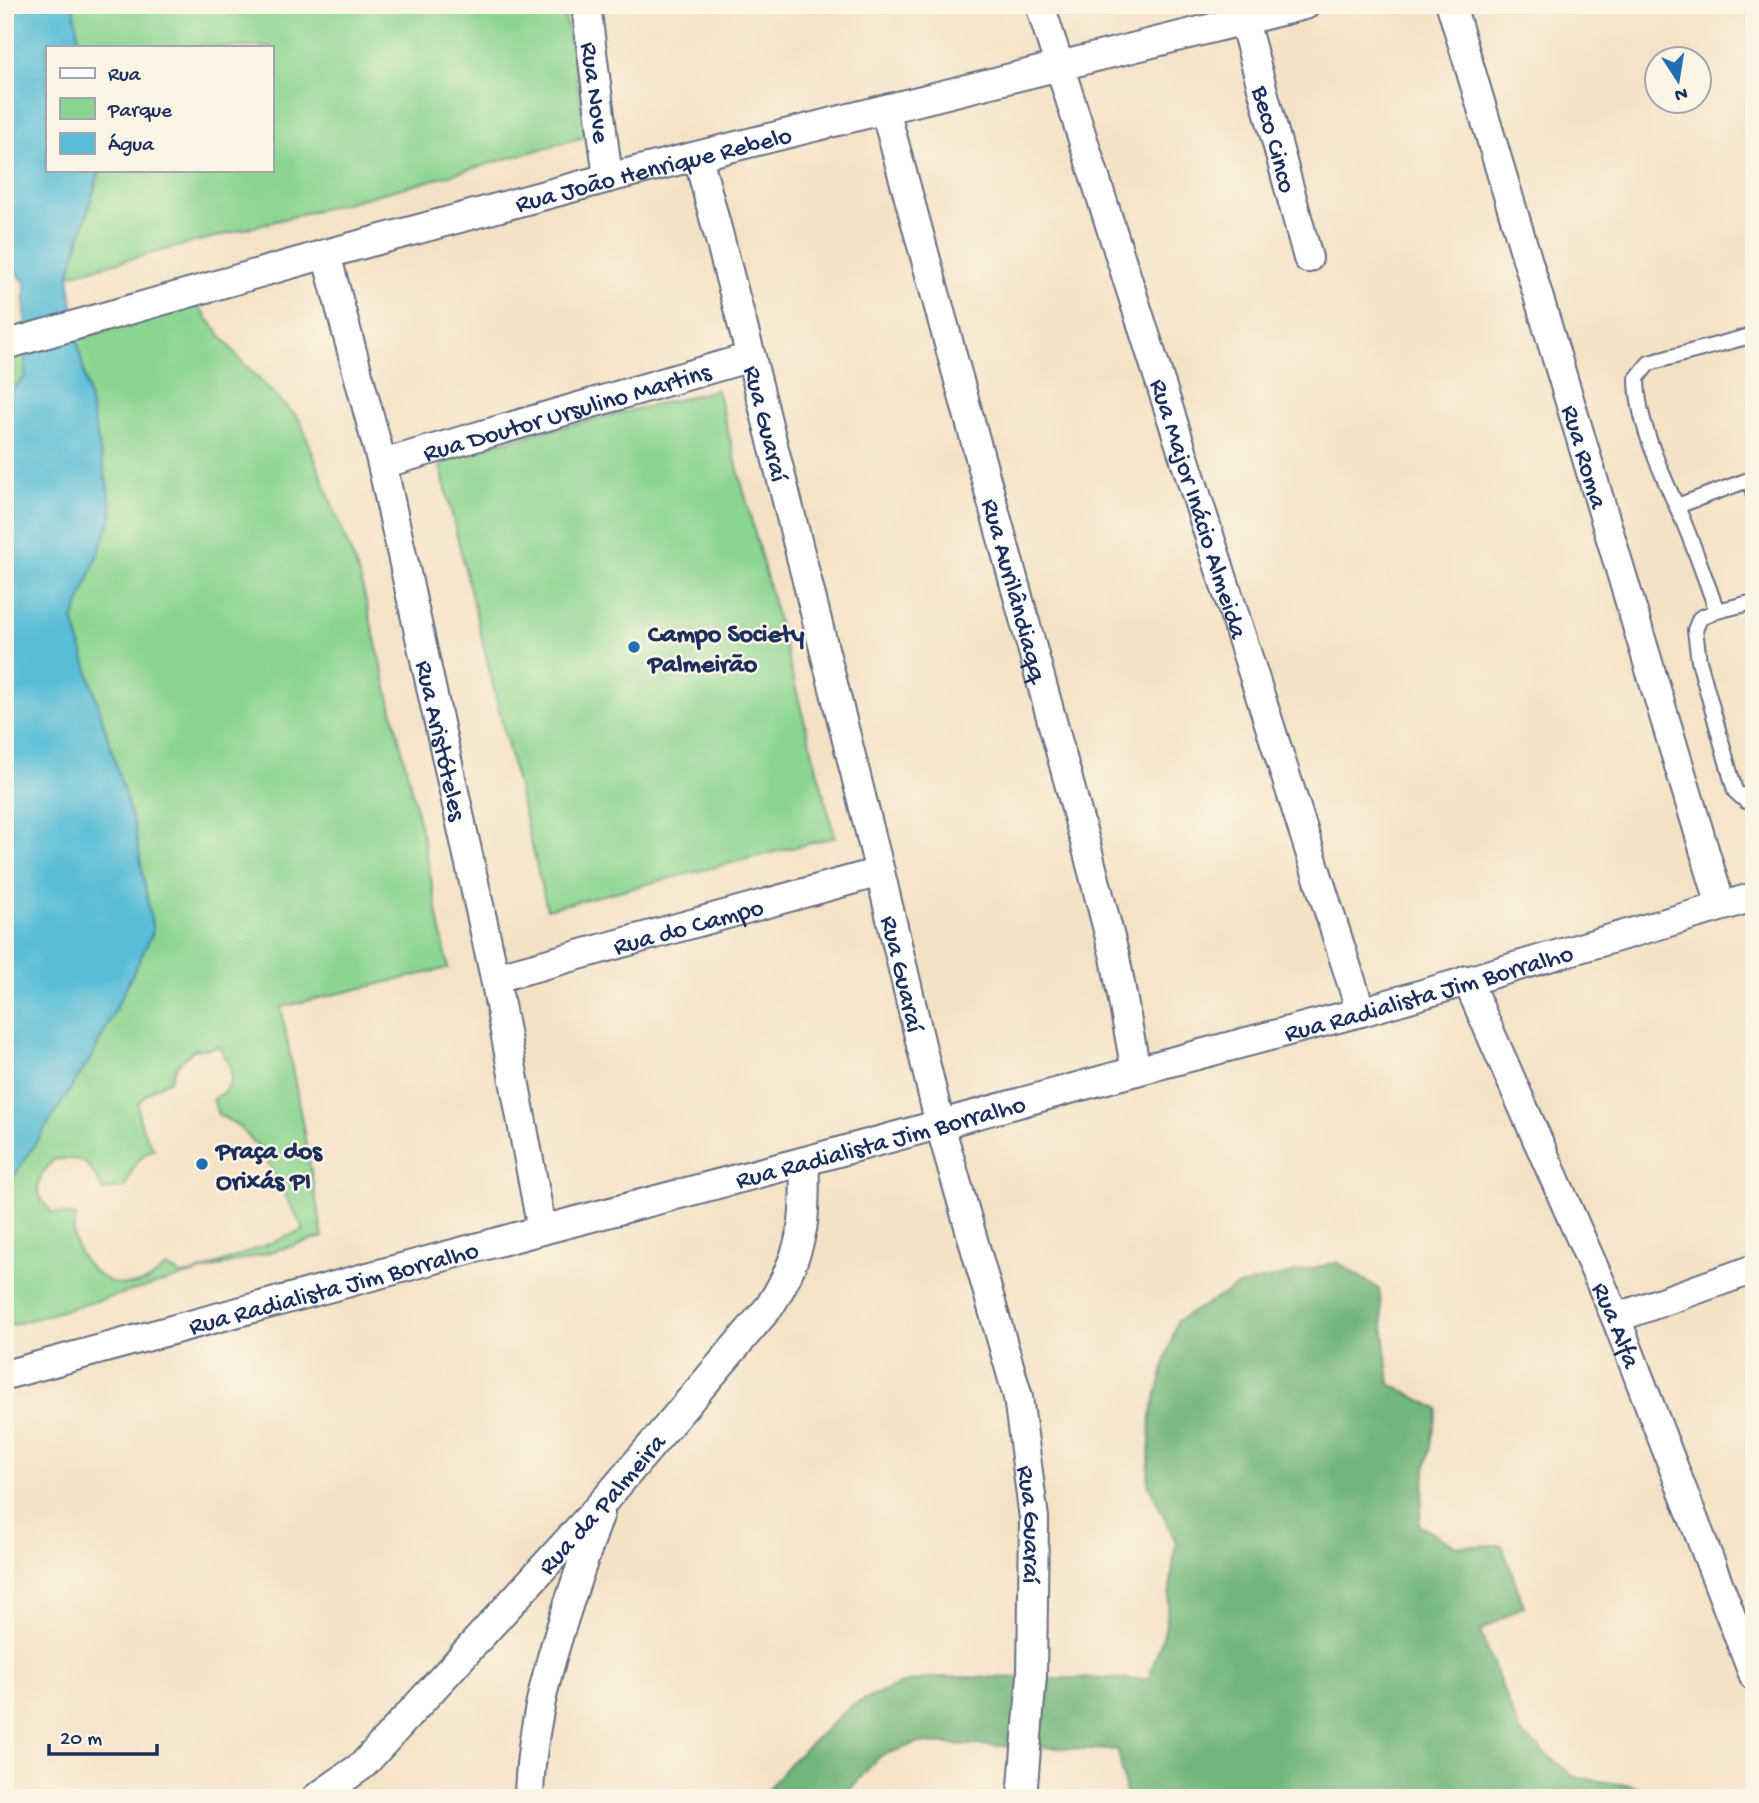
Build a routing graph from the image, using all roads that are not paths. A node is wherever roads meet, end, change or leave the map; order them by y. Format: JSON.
{"nodes":[{"id":1,"x":586,"y":5,"type":"edge"},
{"id":2,"x":1040,"y":5,"type":"edge"},
{"id":3,"x":1304,"y":5,"type":"edge"},
{"id":4,"x":1451,"y":5,"type":"edge"},
{"id":5,"x":1244,"y":21,"type":"junction"},
{"id":6,"x":1059,"y":66,"type":"junction"},
{"id":7,"x":885,"y":110,"type":"junction"},
{"id":8,"x":698,"y":157,"type":"junction"},
{"id":9,"x":608,"y":178,"type":"junction"},
{"id":10,"x":326,"y":254,"type":"junction"},
{"id":11,"x":1308,"y":258,"type":"dead end"},
{"id":12,"x":1754,"y":335,"type":"edge"},
{"id":13,"x":8,"y":344,"type":"edge"},
{"id":14,"x":751,"y":357,"type":"junction"},
{"id":15,"x":383,"y":464,"type":"junction"},
{"id":16,"x":1752,"y":479,"type":"edge"},
{"id":17,"x":1754,"y":495,"type":"edge"},
{"id":18,"x":1677,"y":506,"type":"junction"},
{"id":19,"x":1754,"y":602,"type":"edge"},
{"id":20,"x":1717,"y":611,"type":"junction"},
{"id":21,"x":1754,"y":802,"type":"edge"},
{"id":22,"x":880,"y":873,"type":"junction"},
{"id":23,"x":1754,"y":897,"type":"edge"},
{"id":24,"x":1721,"y":906,"type":"junction"},
{"id":25,"x":495,"y":978,"type":"junction"},
{"id":26,"x":1467,"y":980,"type":"junction"},
{"id":27,"x":1361,"y":1012,"type":"junction"},
{"id":28,"x":1136,"y":1071,"type":"junction"},
{"id":29,"x":940,"y":1125,"type":"junction"},
{"id":30,"x":806,"y":1161,"type":"junction"},
{"id":31,"x":542,"y":1230,"type":"junction"},
{"id":32,"x":1754,"y":1269,"type":"edge"},
{"id":33,"x":1616,"y":1318,"type":"junction"},
{"id":34,"x":5,"y":1375,"type":"edge"},
{"id":35,"x":604,"y":1501,"type":"junction"},
{"id":36,"x":1754,"y":1676,"type":"edge"},
{"id":37,"x":1023,"y":1793,"type":"edge"},
{"id":38,"x":316,"y":1798,"type":"edge"},
{"id":39,"x":529,"y":1798,"type":"edge"}],
"edges":[{"from":1,"to":9,"type":"street","name":"Rua Nove"},
{"from":2,"to":6,"type":"street","name":"Rua Major Inácio Almeida"},
{"from":3,"to":5,"type":"street","name":"Rua João Henrique Rebelo"},
{"from":4,"to":24,"type":"street","name":"Rua Roma"},
{"from":5,"to":6,"type":"street","name":"Rua João Henrique Rebelo"},
{"from":5,"to":11,"type":"street","name":"Beco Cinco"},
{"from":6,"to":7,"type":"street","name":"Rua João Henrique Rebelo"},
{"from":6,"to":27,"type":"street","name":"Rua Major Inácio Almeida"},
{"from":7,"to":8,"type":"street","name":"Rua João Henrique Rebelo"},
{"from":7,"to":28,"type":"street","name":"Rua Aurilândiaqq"},
{"from":8,"to":9,"type":"street","name":"Rua João Henrique Rebelo"},
{"from":8,"to":14,"type":"street","name":"Rua Guaraí"},
{"from":9,"to":10,"type":"street","name":"Rua João Henrique Rebelo"},
{"from":10,"to":13,"type":"street","name":"Rua João Henrique Rebelo"},
{"from":10,"to":15,"type":"street","name":"Rua Aristóteles"},
{"from":12,"to":18,"type":"lane"},
{"from":14,"to":15,"type":"street","name":"Rua Doutor Ursulino Martins"},
{"from":14,"to":22,"type":"street","name":"Rua Guaraí"},
{"from":15,"to":25,"type":"street","name":"Rua Aristóteles"},
{"from":16,"to":17,"type":"lane"},
{"from":16,"to":18,"type":"lane"},
{"from":18,"to":20,"type":"lane"},
{"from":19,"to":20,"type":"lane"},
{"from":20,"to":21,"type":"lane"},
{"from":22,"to":25,"type":"street","name":"Rua do Campo"},
{"from":22,"to":29,"type":"street","name":"Rua Guaraí"},
{"from":23,"to":24,"type":"street","name":"Rua Radialista Jim Borralho"},
{"from":24,"to":26,"type":"street","name":"Rua Radialista Jim Borralho"},
{"from":25,"to":31,"type":"street","name":"Rua Aristóteles"},
{"from":26,"to":27,"type":"street","name":"Rua Radialista Jim Borralho"},
{"from":26,"to":33,"type":"street","name":"Rua Alfa"},
{"from":27,"to":28,"type":"street","name":"Rua Radialista Jim Borralho"},
{"from":28,"to":29,"type":"street","name":"Rua Radialista Jim Borralho"},
{"from":29,"to":30,"type":"street","name":"Rua Radialista Jim Borralho"},
{"from":29,"to":37,"type":"street","name":"Rua Guaraí"},
{"from":30,"to":31,"type":"street","name":"Rua Radialista Jim Borralho"},
{"from":30,"to":35,"type":"street","name":"Rua da Palmeira"},
{"from":31,"to":34,"type":"street","name":"Rua Radialista Jim Borralho"},
{"from":32,"to":33,"type":"street"},
{"from":33,"to":36,"type":"street","name":"Rua Alfa"},
{"from":35,"to":38,"type":"street","name":"Rua da Palmeira"},
{"from":35,"to":39,"type":"street"}]}
